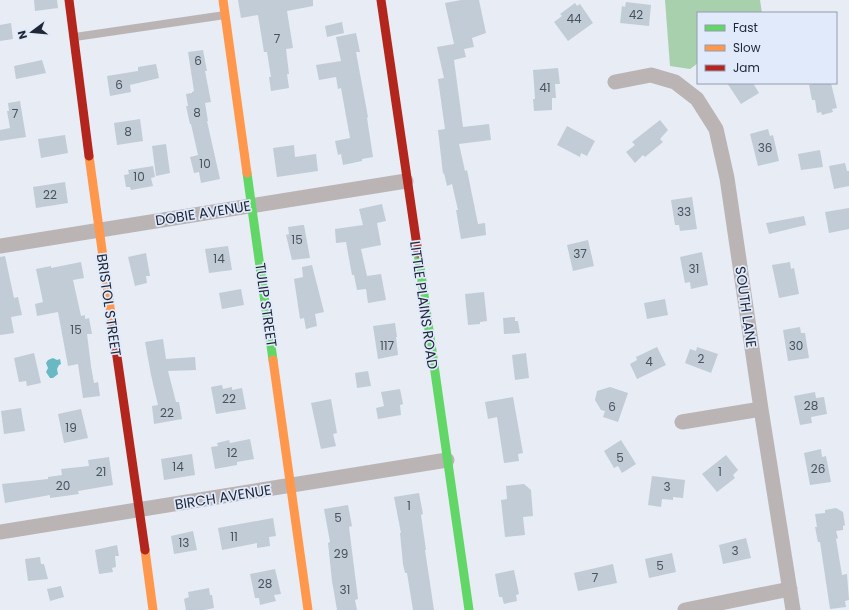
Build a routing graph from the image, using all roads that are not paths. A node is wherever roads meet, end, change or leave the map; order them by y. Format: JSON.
{"nodes":[{"id":1,"x":69,"y":0,"type":"edge"},
{"id":2,"x":224,"y":0,"type":"edge"},
{"id":3,"x":381,"y":0,"type":"edge"},
{"id":4,"x":226,"y":15,"type":"junction"},
{"id":5,"x":74,"y":37,"type":"junction"},
{"id":6,"x":615,"y":82,"type":"dead end"},
{"id":7,"x":406,"y":181,"type":"junction"},
{"id":8,"x":252,"y":205,"type":"junction"},
{"id":9,"x":99,"y":230,"type":"junction"},
{"id":10,"x":0,"y":246,"type":"edge"},
{"id":11,"x":762,"y":409,"type":"junction"},
{"id":12,"x":682,"y":422,"type":"dead end"},
{"id":13,"x":447,"y":460,"type":"junction"},
{"id":14,"x":291,"y":486,"type":"junction"},
{"id":15,"x":139,"y":510,"type":"junction"},
{"id":16,"x":0,"y":532,"type":"edge"},
{"id":17,"x":790,"y":589,"type":"junction"},
{"id":18,"x":153,"y":610,"type":"edge"},
{"id":19,"x":308,"y":610,"type":"edge"},
{"id":20,"x":469,"y":610,"type":"edge"},
{"id":21,"x":685,"y":610,"type":"edge"},
{"id":22,"x":793,"y":610,"type":"edge"}],
"edges":[{"from":1,"to":5,"type":"street","name":"BRISTOL STREET"},
{"from":2,"to":4,"type":"street","name":"TULIP STREET"},
{"from":3,"to":7,"type":"street","name":"LITTLE PLAINS ROAD"},
{"from":4,"to":5,"type":"lane"},
{"from":4,"to":8,"type":"street","name":"TULIP STREET"},
{"from":5,"to":9,"type":"street","name":"BRISTOL STREET"},
{"from":6,"to":11,"type":"street","name":"SOUTH LANE"},
{"from":7,"to":8,"type":"street","name":"DOBIE AVENUE"},
{"from":7,"to":13,"type":"street","name":"LITTLE PLAINS ROAD"},
{"from":8,"to":9,"type":"street","name":"DOBIE AVENUE"},
{"from":8,"to":14,"type":"street","name":"TULIP STREET"},
{"from":9,"to":10,"type":"street","name":"DOBIE AVENUE"},
{"from":9,"to":15,"type":"street","name":"BRISTOL STREET"},
{"from":11,"to":12,"type":"street"},
{"from":11,"to":17,"type":"street","name":"SOUTH LANE"},
{"from":13,"to":14,"type":"street","name":"BIRCH AVENUE"},
{"from":13,"to":20,"type":"street","name":"LITTLE PLAINS ROAD"},
{"from":14,"to":15,"type":"street","name":"BIRCH AVENUE"},
{"from":14,"to":19,"type":"street","name":"TULIP STREET"},
{"from":15,"to":16,"type":"street","name":"BIRCH AVENUE"},
{"from":15,"to":18,"type":"street","name":"BRISTOL STREET"},
{"from":17,"to":21,"type":"street"},
{"from":17,"to":22,"type":"street","name":"SOUTH LANE"}]}
